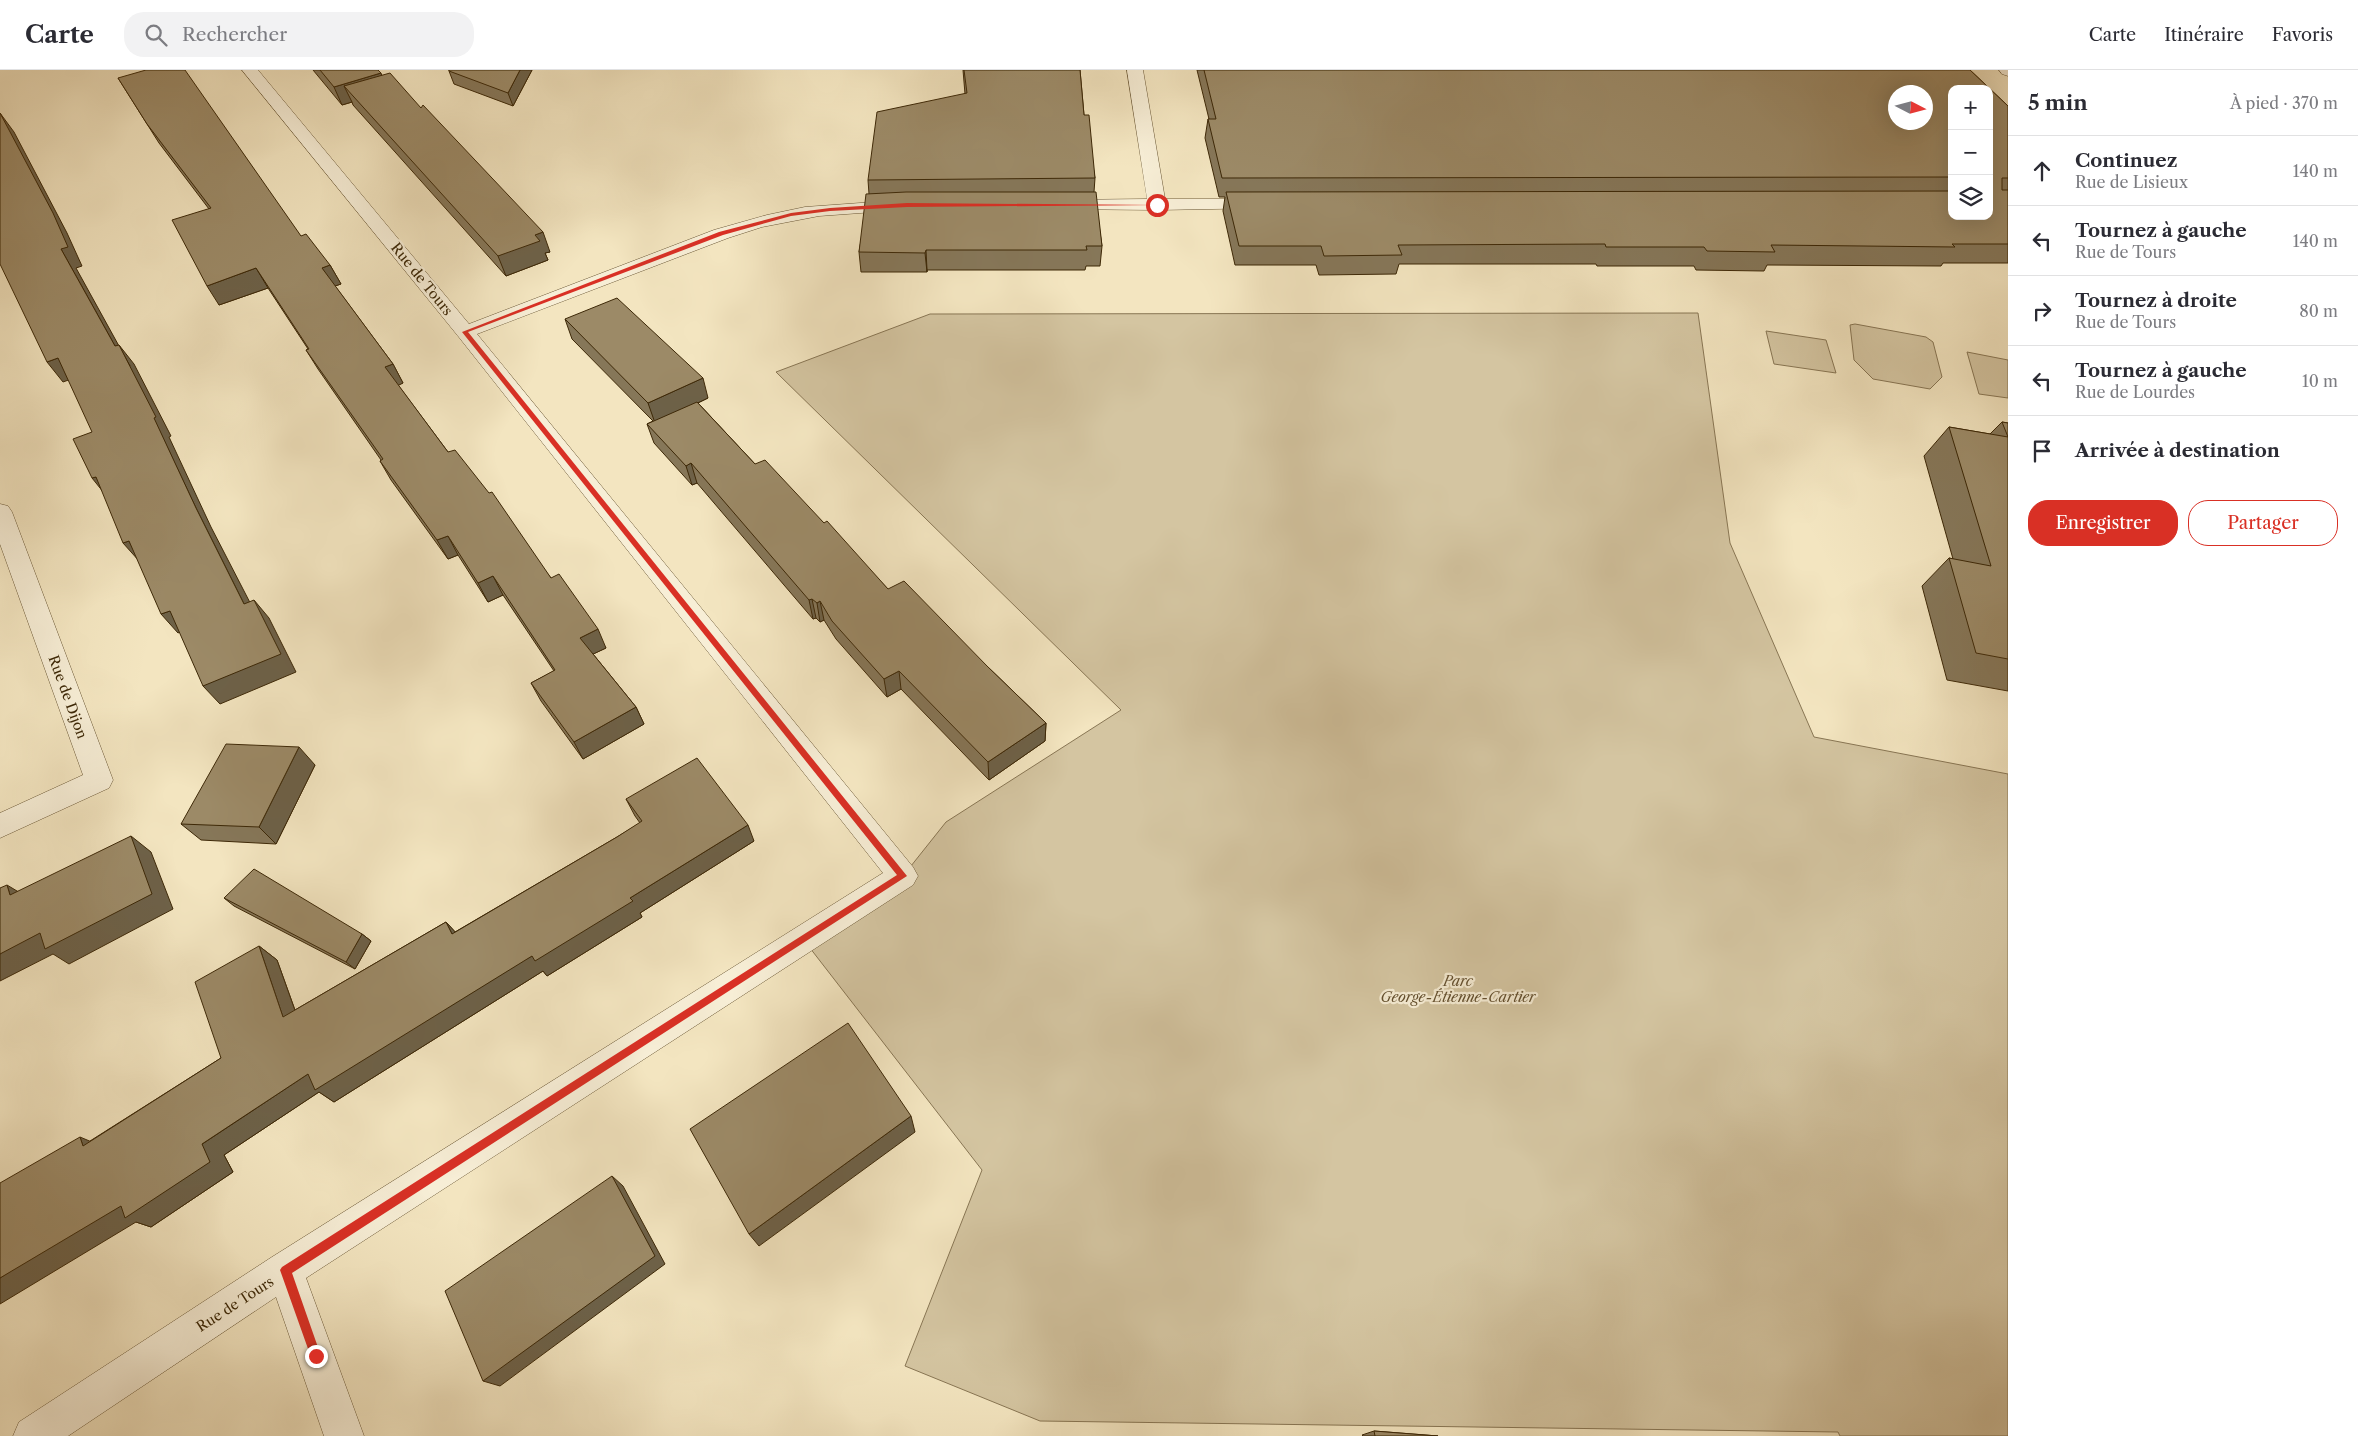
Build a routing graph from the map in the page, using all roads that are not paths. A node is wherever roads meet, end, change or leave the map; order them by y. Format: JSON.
{"nodes":[{"id":1,"x":250,"y":70,"type":"edge"},
{"id":2,"x":1135,"y":70,"type":"edge"},
{"id":3,"x":1279,"y":204,"type":"edge"},
{"id":4,"x":917,"y":205,"type":"edge"},
{"id":5,"x":1047,"y":205,"type":"edge"},
{"id":6,"x":1157,"y":205,"type":"junction"},
{"id":7,"x":465,"y":332,"type":"junction"},
{"id":8,"x":0,"y":512,"type":"edge"},
{"id":9,"x":0,"y":826,"type":"edge"},
{"id":10,"x":285,"y":1270,"type":"junction"},
{"id":11,"x":33,"y":1436,"type":"edge"},
{"id":12,"x":344,"y":1436,"type":"edge"}],
"edges":[{"from":1,"to":7,"type":"street","name":"Rue de Tours"},
{"from":2,"to":6,"type":"street"},
{"from":3,"to":6,"type":"street"},
{"from":4,"to":7,"type":"street"},
{"from":5,"to":6,"type":"street"},
{"from":7,"to":10,"type":"street","name":"Rue de Tours"},
{"from":8,"to":9,"type":"street","name":"Rue de Dijon"},
{"from":10,"to":11,"type":"street","name":"Rue de Tours"},
{"from":10,"to":12,"type":"street"}]}
